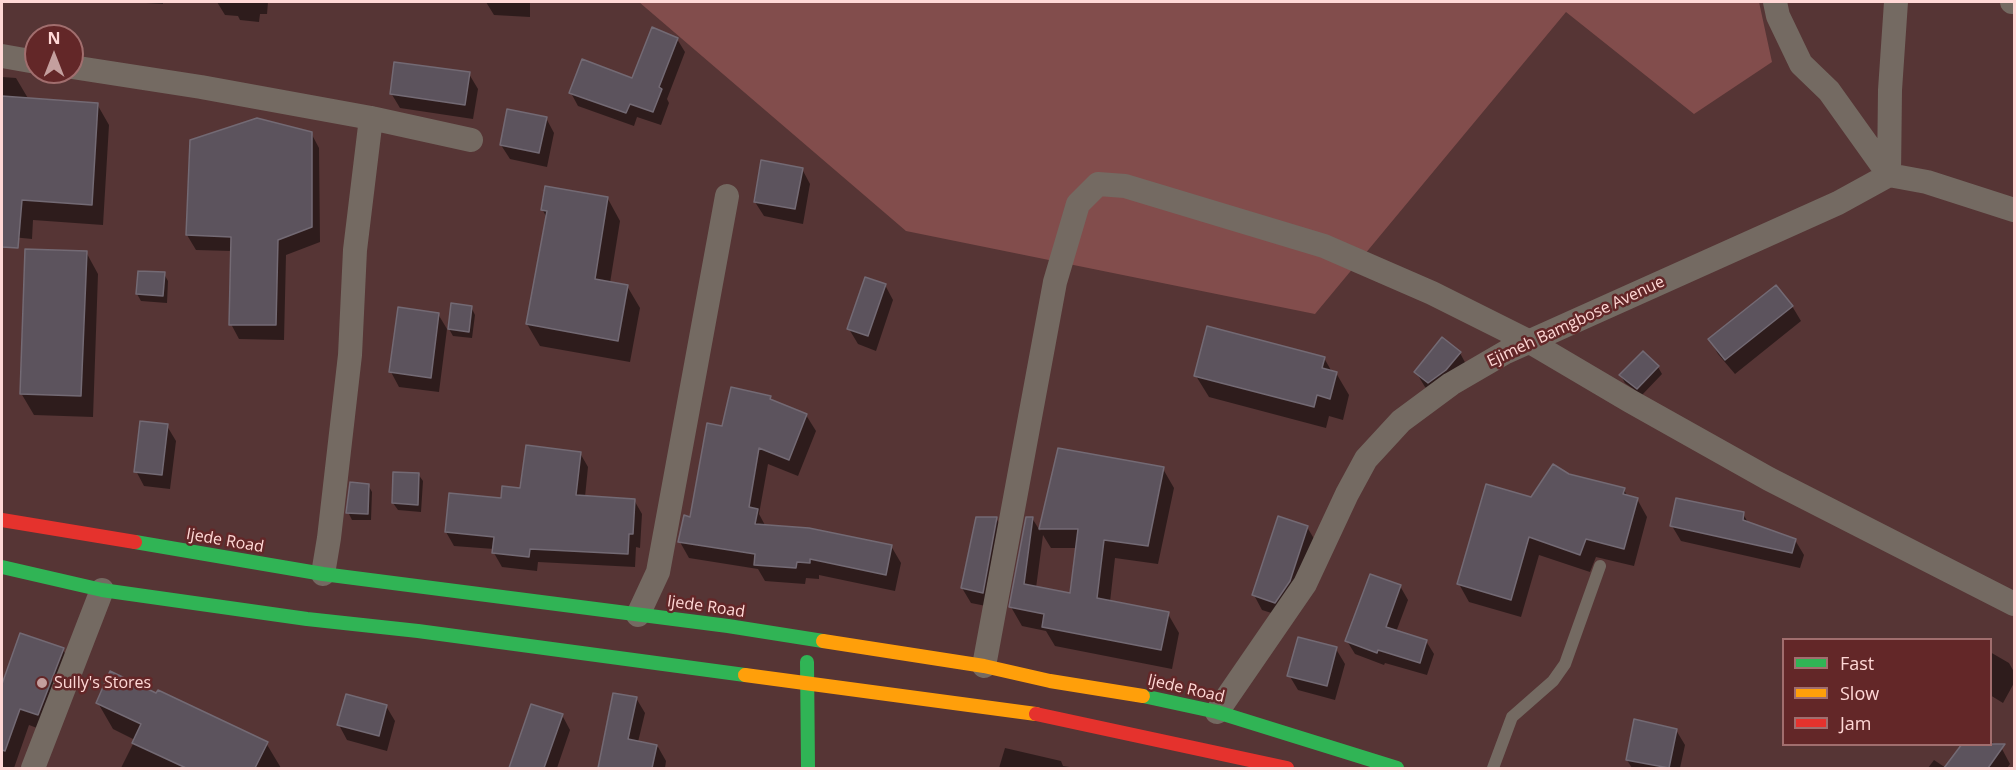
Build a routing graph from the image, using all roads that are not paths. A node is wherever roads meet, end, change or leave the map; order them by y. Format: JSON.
{"nodes":[{"id":1,"x":1775,"y":2,"type":"edge"},
{"id":2,"x":1896,"y":2,"type":"edge"},
{"id":3,"x":2,"y":56,"type":"edge"},
{"id":4,"x":24,"y":60,"type":"edge"},
{"id":5,"x":84,"y":69,"type":"edge"},
{"id":6,"x":371,"y":118,"type":"junction"},
{"id":7,"x":471,"y":140,"type":"dead end"},
{"id":8,"x":1889,"y":175,"type":"junction"},
{"id":9,"x":727,"y":196,"type":"dead end"},
{"id":10,"x":2014,"y":210,"type":"edge"},
{"id":11,"x":1530,"y":342,"type":"junction"},
{"id":12,"x":2,"y":520,"type":"edge"},
{"id":13,"x":1600,"y":566,"type":"dead end"},
{"id":14,"x":2,"y":567,"type":"edge"},
{"id":15,"x":323,"y":574,"type":"junction"},
{"id":16,"x":102,"y":590,"type":"junction"},
{"id":17,"x":2014,"y":604,"type":"edge"},
{"id":18,"x":638,"y":615,"type":"junction"},
{"id":19,"x":807,"y":638,"type":"junction"},
{"id":20,"x":984,"y":666,"type":"junction"},
{"id":21,"x":807,"y":684,"type":"junction"},
{"id":22,"x":1217,"y":712,"type":"junction"},
{"id":23,"x":33,"y":768,"type":"edge"},
{"id":24,"x":808,"y":768,"type":"edge"},
{"id":25,"x":1286,"y":768,"type":"edge"},
{"id":26,"x":1397,"y":768,"type":"edge"},
{"id":27,"x":1493,"y":768,"type":"edge"}],
"edges":[{"from":1,"to":8,"type":"street"},
{"from":2,"to":8,"type":"street"},
{"from":3,"to":4,"type":"street"},
{"from":5,"to":6,"type":"street"},
{"from":6,"to":7,"type":"street"},
{"from":6,"to":15,"type":"street"},
{"from":8,"to":10,"type":"street"},
{"from":8,"to":11,"type":"street","name":"Ejimeh Bamgbose Avenue"},
{"from":9,"to":18,"type":"street"},
{"from":11,"to":17,"type":"street"},
{"from":11,"to":20,"type":"street"},
{"from":11,"to":22,"type":"street","name":"Ejimeh Bamgbose Avenue"},
{"from":12,"to":15,"type":"main road","name":"Ijede Road"},
{"from":13,"to":27,"type":"lane"},
{"from":14,"to":16,"type":"main road"},
{"from":15,"to":18,"type":"main road","name":"Ijede Road"},
{"from":16,"to":21,"type":"main road"},
{"from":16,"to":23,"type":"street"},
{"from":18,"to":19,"type":"main road","name":"Ijede Road"},
{"from":19,"to":20,"type":"main road","name":"Ijede Road"},
{"from":19,"to":21,"type":"main road"},
{"from":20,"to":22,"type":"main road","name":"Ijede Road"},
{"from":21,"to":24,"type":"main road"},
{"from":21,"to":25,"type":"main road"},
{"from":22,"to":26,"type":"main road","name":"Ijede Road"}]}
